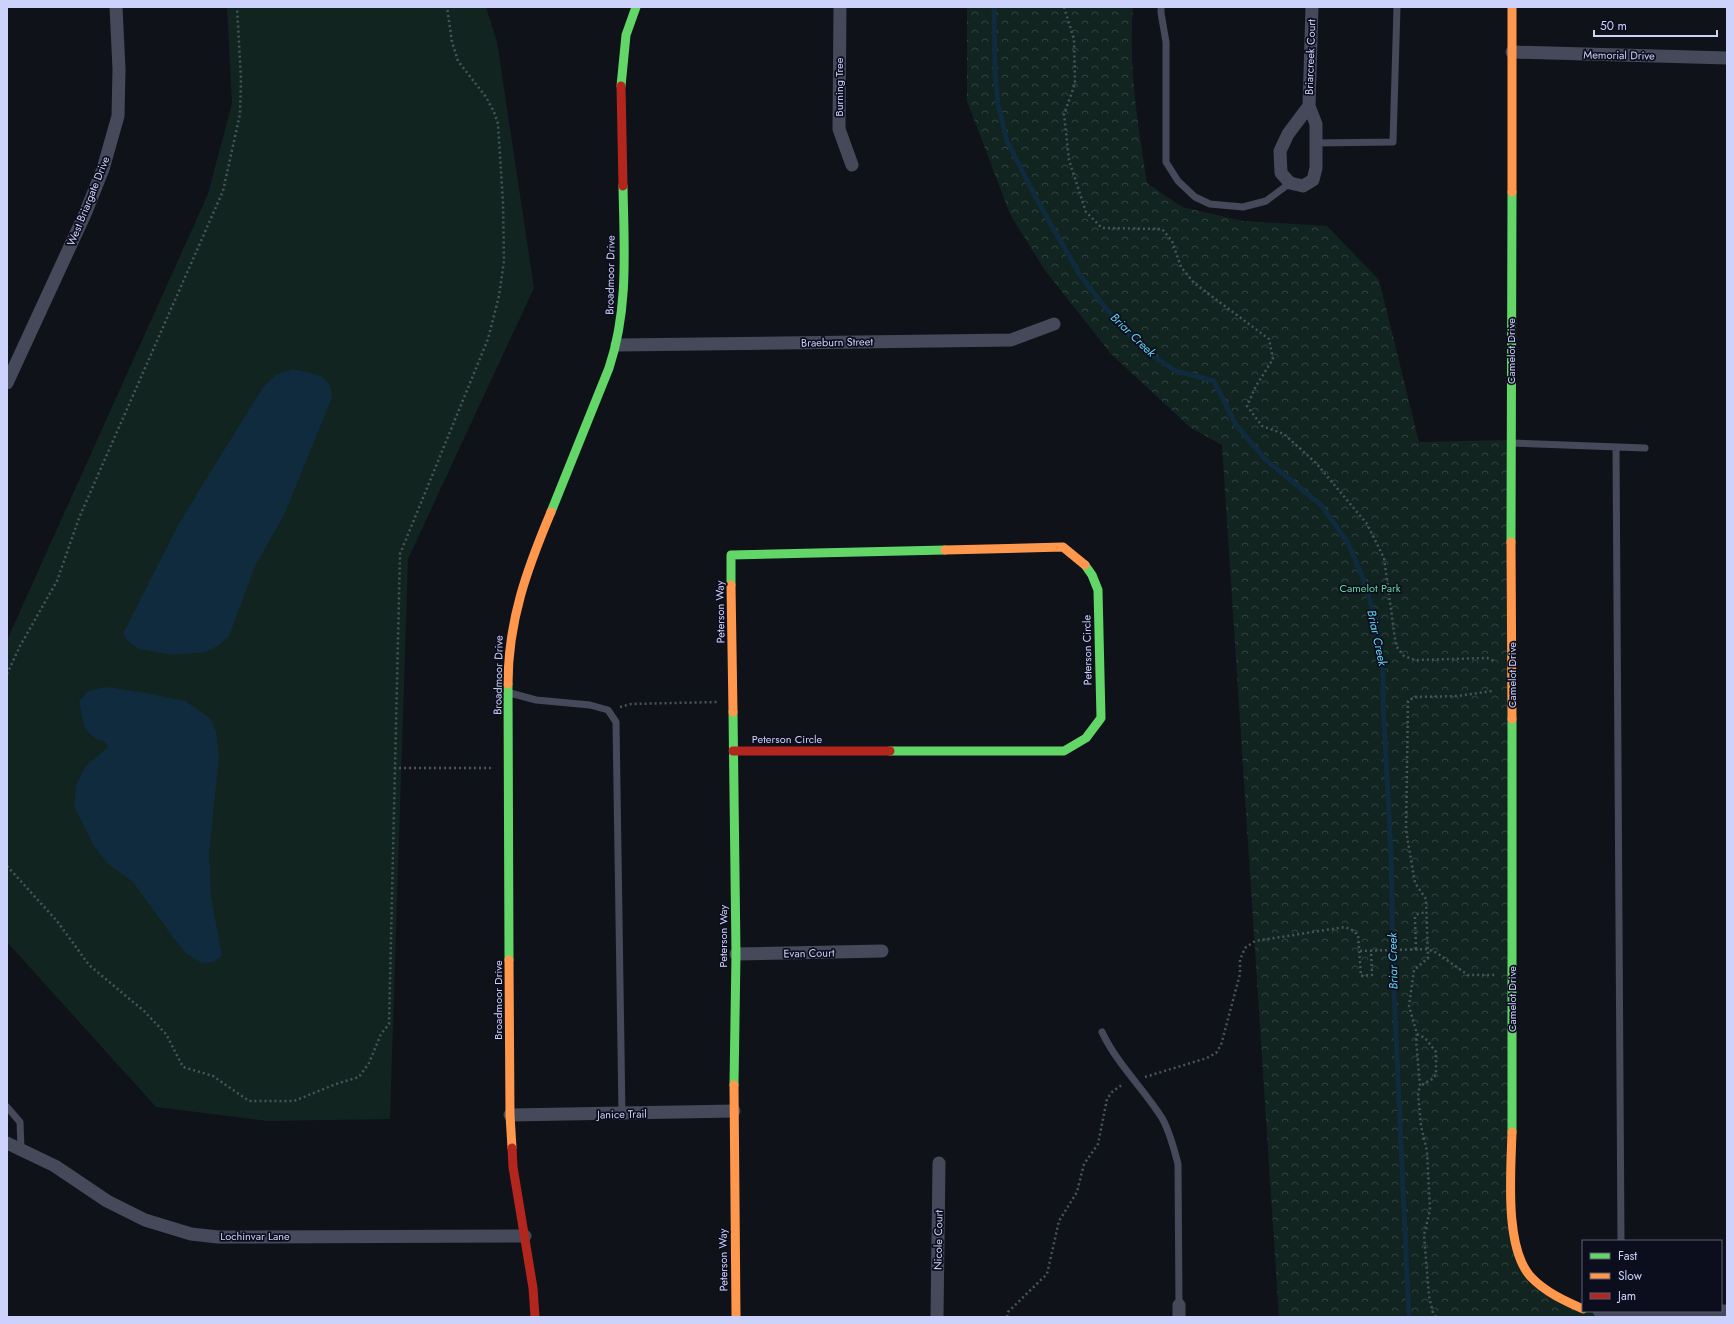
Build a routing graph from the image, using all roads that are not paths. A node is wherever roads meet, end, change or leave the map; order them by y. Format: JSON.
{"nodes":[{"id":1,"x":116,"y":7,"type":"edge"},
{"id":2,"x":636,"y":7,"type":"edge"},
{"id":3,"x":840,"y":7,"type":"edge"},
{"id":4,"x":1161,"y":7,"type":"edge"},
{"id":5,"x":1312,"y":7,"type":"edge"},
{"id":6,"x":1397,"y":7,"type":"edge"},
{"id":7,"x":1512,"y":7,"type":"edge"},
{"id":8,"x":1512,"y":52,"type":"junction"},
{"id":9,"x":1727,"y":58,"type":"edge"},
{"id":10,"x":1309,"y":106,"type":"junction"},
{"id":11,"x":1316,"y":143,"type":"junction"},
{"id":12,"x":852,"y":164,"type":"dead end"},
{"id":13,"x":1290,"y":183,"type":"junction"},
{"id":14,"x":1054,"y":324,"type":"dead end"},
{"id":15,"x":617,"y":345,"type":"junction"},
{"id":16,"x":7,"y":383,"type":"edge"},
{"id":17,"x":1511,"y":443,"type":"junction"},
{"id":18,"x":1616,"y":447,"type":"junction"},
{"id":19,"x":1645,"y":448,"type":"dead end"},
{"id":20,"x":731,"y":555,"type":"joint"},
{"id":21,"x":509,"y":693,"type":"junction"},
{"id":22,"x":733,"y":751,"type":"junction"},
{"id":23,"x":882,"y":951,"type":"dead end"},
{"id":24,"x":736,"y":954,"type":"junction"},
{"id":25,"x":1102,"y":1032,"type":"dead end"},
{"id":26,"x":7,"y":1107,"type":"edge"},
{"id":27,"x":734,"y":1111,"type":"junction"},
{"id":28,"x":622,"y":1114,"type":"junction"},
{"id":29,"x":510,"y":1115,"type":"junction"},
{"id":30,"x":7,"y":1143,"type":"edge"},
{"id":31,"x":20,"y":1149,"type":"junction"},
{"id":32,"x":939,"y":1163,"type":"dead end"},
{"id":33,"x":525,"y":1236,"type":"junction"},
{"id":34,"x":1621,"y":1240,"type":"edge"},
{"id":35,"x":1582,"y":1309,"type":"edge"},
{"id":36,"x":1179,"y":1311,"type":"edge"},
{"id":37,"x":534,"y":1317,"type":"edge"},
{"id":38,"x":736,"y":1317,"type":"edge"},
{"id":39,"x":937,"y":1317,"type":"edge"}],
"edges":[{"from":1,"to":16,"type":"street","name":"West Briargate Drive"},
{"from":2,"to":15,"type":"street","name":"Broadmoor Drive"},
{"from":3,"to":12,"type":"street","name":"Burning Tree"},
{"from":4,"to":13,"type":"lane"},
{"from":5,"to":10,"type":"street","name":"Briarcreek Court"},
{"from":6,"to":11,"type":"lane"},
{"from":7,"to":8,"type":"street","name":"Camelot Drive"},
{"from":8,"to":9,"type":"street","name":"Memorial Drive"},
{"from":8,"to":17,"type":"street","name":"Camelot Drive"},
{"from":10,"to":11,"type":"street","name":"Briarcreek Court"},
{"from":10,"to":13,"type":"street","name":"Briarcreek Court"},
{"from":11,"to":13,"type":"street","name":"Briarcreek Court"},
{"from":14,"to":15,"type":"street","name":"Braeburn Street"},
{"from":15,"to":21,"type":"street","name":"Broadmoor Drive"},
{"from":17,"to":18,"type":"lane"},
{"from":17,"to":35,"type":"street","name":"Camelot Drive"},
{"from":18,"to":19,"type":"lane"},
{"from":18,"to":34,"type":"lane"},
{"from":20,"to":22,"type":"street","name":"Peterson Way"},
{"from":20,"to":22,"type":"street","name":"Peterson Circle"},
{"from":21,"to":28,"type":"lane"},
{"from":21,"to":29,"type":"street","name":"Broadmoor Drive"},
{"from":22,"to":24,"type":"street","name":"Peterson Way"},
{"from":23,"to":24,"type":"street","name":"Evan Court"},
{"from":24,"to":27,"type":"street","name":"Peterson Way"},
{"from":25,"to":36,"type":"lane"},
{"from":26,"to":31,"type":"lane"},
{"from":27,"to":28,"type":"street","name":"Janice Trail"},
{"from":27,"to":38,"type":"street","name":"Peterson Way"},
{"from":28,"to":29,"type":"street","name":"Janice Trail"},
{"from":29,"to":33,"type":"street","name":"Broadmoor Drive"},
{"from":30,"to":31,"type":"street","name":"Lochinvar Lane"},
{"from":31,"to":33,"type":"street","name":"Lochinvar Lane"},
{"from":32,"to":39,"type":"street","name":"Nicole Court"},
{"from":33,"to":37,"type":"street","name":"Broadmoor Drive"}]}
